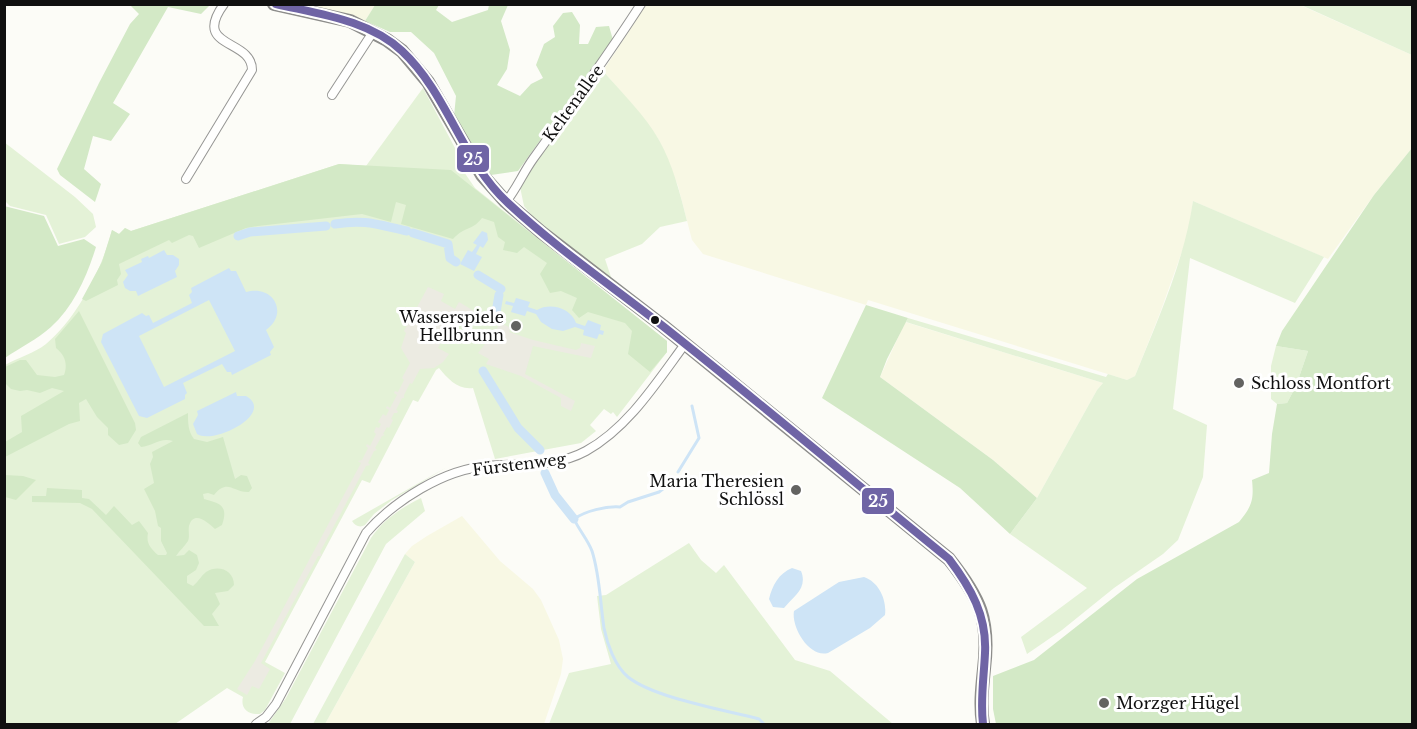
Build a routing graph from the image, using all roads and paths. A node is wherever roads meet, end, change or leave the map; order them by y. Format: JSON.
{"nodes":[{"id":1,"x":225,"y":4,"type":"edge"},
{"id":2,"x":274,"y":4,"type":"edge"},
{"id":3,"x":641,"y":4,"type":"edge"},
{"id":4,"x":373,"y":32,"type":"junction"},
{"id":5,"x":332,"y":95,"type":"dead end"},
{"id":6,"x":186,"y":179,"type":"dead end"},
{"id":7,"x":506,"y":202,"type":"junction"},
{"id":8,"x":685,"y":344,"type":"junction"},
{"id":9,"x":256,"y":724,"type":"edge"},
{"id":10,"x":983,"y":724,"type":"edge"}],
"edges":[{"from":1,"to":6,"type":"street"},
{"from":2,"to":4,"type":"street"},
{"from":3,"to":7,"type":"street","name":"Keltenallee"},
{"from":4,"to":5,"type":"street"},
{"from":4,"to":7,"type":"street"},
{"from":7,"to":8,"type":"street"},
{"from":8,"to":9,"type":"street","name":"Fürstenweg"},
{"from":8,"to":10,"type":"street"}]}
